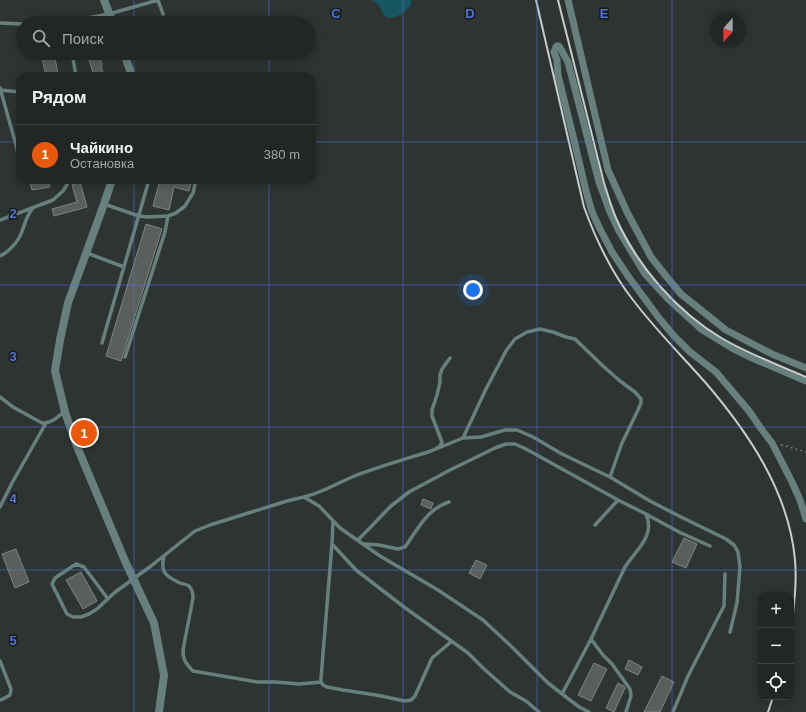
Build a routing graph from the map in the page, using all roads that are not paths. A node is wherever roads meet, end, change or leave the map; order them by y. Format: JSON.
{"nodes":[{"id":1,"x":104,"y":0,"type":"edge"},
{"id":2,"x":158,"y":0,"type":"edge"},
{"id":3,"x":568,"y":0,"type":"edge"},
{"id":4,"x":109,"y":14,"type":"junction"},
{"id":5,"x":163,"y":14,"type":"dead end"},
{"id":6,"x":100,"y":16,"type":"edge"},
{"id":7,"x":0,"y":23,"type":"edge"},
{"id":8,"x":16,"y":24,"type":"edge"},
{"id":9,"x":73,"y":60,"type":"edge"},
{"id":10,"x":126,"y":60,"type":"edge"},
{"id":11,"x":75,"y":72,"type":"edge"},
{"id":12,"x":131,"y":72,"type":"edge"},
{"id":13,"x":0,"y":89,"type":"edge"},
{"id":14,"x":16,"y":91,"type":"edge"},
{"id":15,"x":16,"y":148,"type":"edge"},
{"id":16,"x":67,"y":184,"type":"edge"},
{"id":17,"x":111,"y":184,"type":"edge"},
{"id":18,"x":148,"y":184,"type":"edge"},
{"id":19,"x":195,"y":184,"type":"edge"},
{"id":20,"x":104,"y":204,"type":"junction"},
{"id":21,"x":32,"y":208,"type":"junction"},
{"id":22,"x":139,"y":216,"type":"junction"},
{"id":23,"x":168,"y":216,"type":"junction"},
{"id":24,"x":0,"y":220,"type":"edge"},
{"id":25,"x":87,"y":253,"type":"junction"},
{"id":26,"x":0,"y":256,"type":"edge"},
{"id":27,"x":124,"y":267,"type":"junction"},
{"id":28,"x":102,"y":343,"type":"dead end"},
{"id":29,"x":125,"y":357,"type":"dead end"},
{"id":30,"x":450,"y":358,"type":"dead end"},
{"id":31,"x":806,"y":368,"type":"edge"},
{"id":32,"x":806,"y":381,"type":"edge"},
{"id":33,"x":0,"y":397,"type":"edge"},
{"id":34,"x":64,"y":412,"type":"junction"},
{"id":35,"x":46,"y":423,"type":"junction"},
{"id":36,"x":463,"y":438,"type":"junction"},
{"id":37,"x":436,"y":449,"type":"junction"},
{"id":38,"x":610,"y":477,"type":"junction"},
{"id":39,"x":304,"y":497,"type":"junction"},
{"id":40,"x":618,"y":500,"type":"junction"},
{"id":41,"x":449,"y":502,"type":"dead end"},
{"id":42,"x":0,"y":507,"type":"edge"},
{"id":43,"x":646,"y":514,"type":"junction"},
{"id":44,"x":806,"y":519,"type":"edge"},
{"id":45,"x":334,"y":521,"type":"junction"},
{"id":46,"x":595,"y":525,"type":"dead end"},
{"id":47,"x":358,"y":540,"type":"junction"},
{"id":48,"x":332,"y":544,"type":"junction"},
{"id":49,"x":364,"y":544,"type":"junction"},
{"id":50,"x":710,"y":546,"type":"dead end"},
{"id":51,"x":165,"y":555,"type":"junction"},
{"id":52,"x":725,"y":574,"type":"dead end"},
{"id":53,"x":133,"y":579,"type":"junction"},
{"id":54,"x":108,"y":599,"type":"junction"},
{"id":55,"x":730,"y":632,"type":"dead end"},
{"id":56,"x":591,"y":639,"type":"junction"},
{"id":57,"x":452,"y":641,"type":"junction"},
{"id":58,"x":0,"y":661,"type":"edge"},
{"id":59,"x":321,"y":682,"type":"junction"},
{"id":60,"x":562,"y":694,"type":"junction"},
{"id":61,"x":0,"y":700,"type":"edge"},
{"id":62,"x":159,"y":712,"type":"edge"},
{"id":63,"x":539,"y":712,"type":"edge"},
{"id":64,"x":589,"y":712,"type":"edge"},
{"id":65,"x":626,"y":712,"type":"edge"},
{"id":66,"x":673,"y":712,"type":"edge"}],
"edges":[{"from":1,"to":4,"type":"street"},
{"from":2,"to":4,"type":"lane"},
{"from":2,"to":5,"type":"lane"},
{"from":3,"to":31,"type":"street"},
{"from":4,"to":6,"type":"lane"},
{"from":7,"to":8,"type":"lane"},
{"from":9,"to":11,"type":"lane"},
{"from":10,"to":12,"type":"street"},
{"from":13,"to":14,"type":"lane"},
{"from":13,"to":15,"type":"lane"},
{"from":16,"to":21,"type":"lane"},
{"from":17,"to":20,"type":"street"},
{"from":18,"to":22,"type":"lane"},
{"from":19,"to":23,"type":"lane"},
{"from":20,"to":22,"type":"lane"},
{"from":20,"to":25,"type":"street"},
{"from":21,"to":24,"type":"lane"},
{"from":21,"to":26,"type":"lane"},
{"from":22,"to":23,"type":"lane"},
{"from":22,"to":27,"type":"lane"},
{"from":23,"to":29,"type":"lane"},
{"from":25,"to":27,"type":"lane"},
{"from":25,"to":34,"type":"street"},
{"from":27,"to":28,"type":"lane"},
{"from":30,"to":37,"type":"lane"},
{"from":32,"to":44,"type":"street"},
{"from":33,"to":35,"type":"lane"},
{"from":34,"to":35,"type":"lane"},
{"from":34,"to":53,"type":"street"},
{"from":35,"to":42,"type":"lane"},
{"from":36,"to":37,"type":"lane"},
{"from":36,"to":38,"type":"lane"},
{"from":36,"to":38,"type":"lane"},
{"from":37,"to":39,"type":"lane"},
{"from":38,"to":55,"type":"lane"},
{"from":39,"to":45,"type":"lane"},
{"from":39,"to":51,"type":"lane"},
{"from":40,"to":43,"type":"lane"},
{"from":40,"to":46,"type":"lane"},
{"from":40,"to":47,"type":"lane"},
{"from":41,"to":49,"type":"lane"},
{"from":43,"to":50,"type":"lane"},
{"from":43,"to":56,"type":"lane"},
{"from":45,"to":47,"type":"lane"},
{"from":45,"to":48,"type":"lane"},
{"from":47,"to":49,"type":"lane"},
{"from":48,"to":57,"type":"lane"},
{"from":48,"to":59,"type":"lane"},
{"from":49,"to":60,"type":"lane"},
{"from":51,"to":53,"type":"lane"},
{"from":51,"to":59,"type":"lane"},
{"from":52,"to":66,"type":"lane"},
{"from":53,"to":54,"type":"lane"},
{"from":53,"to":62,"type":"street"},
{"from":54,"to":54,"type":"lane"},
{"from":56,"to":60,"type":"lane"},
{"from":56,"to":65,"type":"lane"},
{"from":57,"to":59,"type":"lane"},
{"from":57,"to":63,"type":"lane"},
{"from":58,"to":61,"type":"lane"},
{"from":60,"to":64,"type":"lane"}]}
